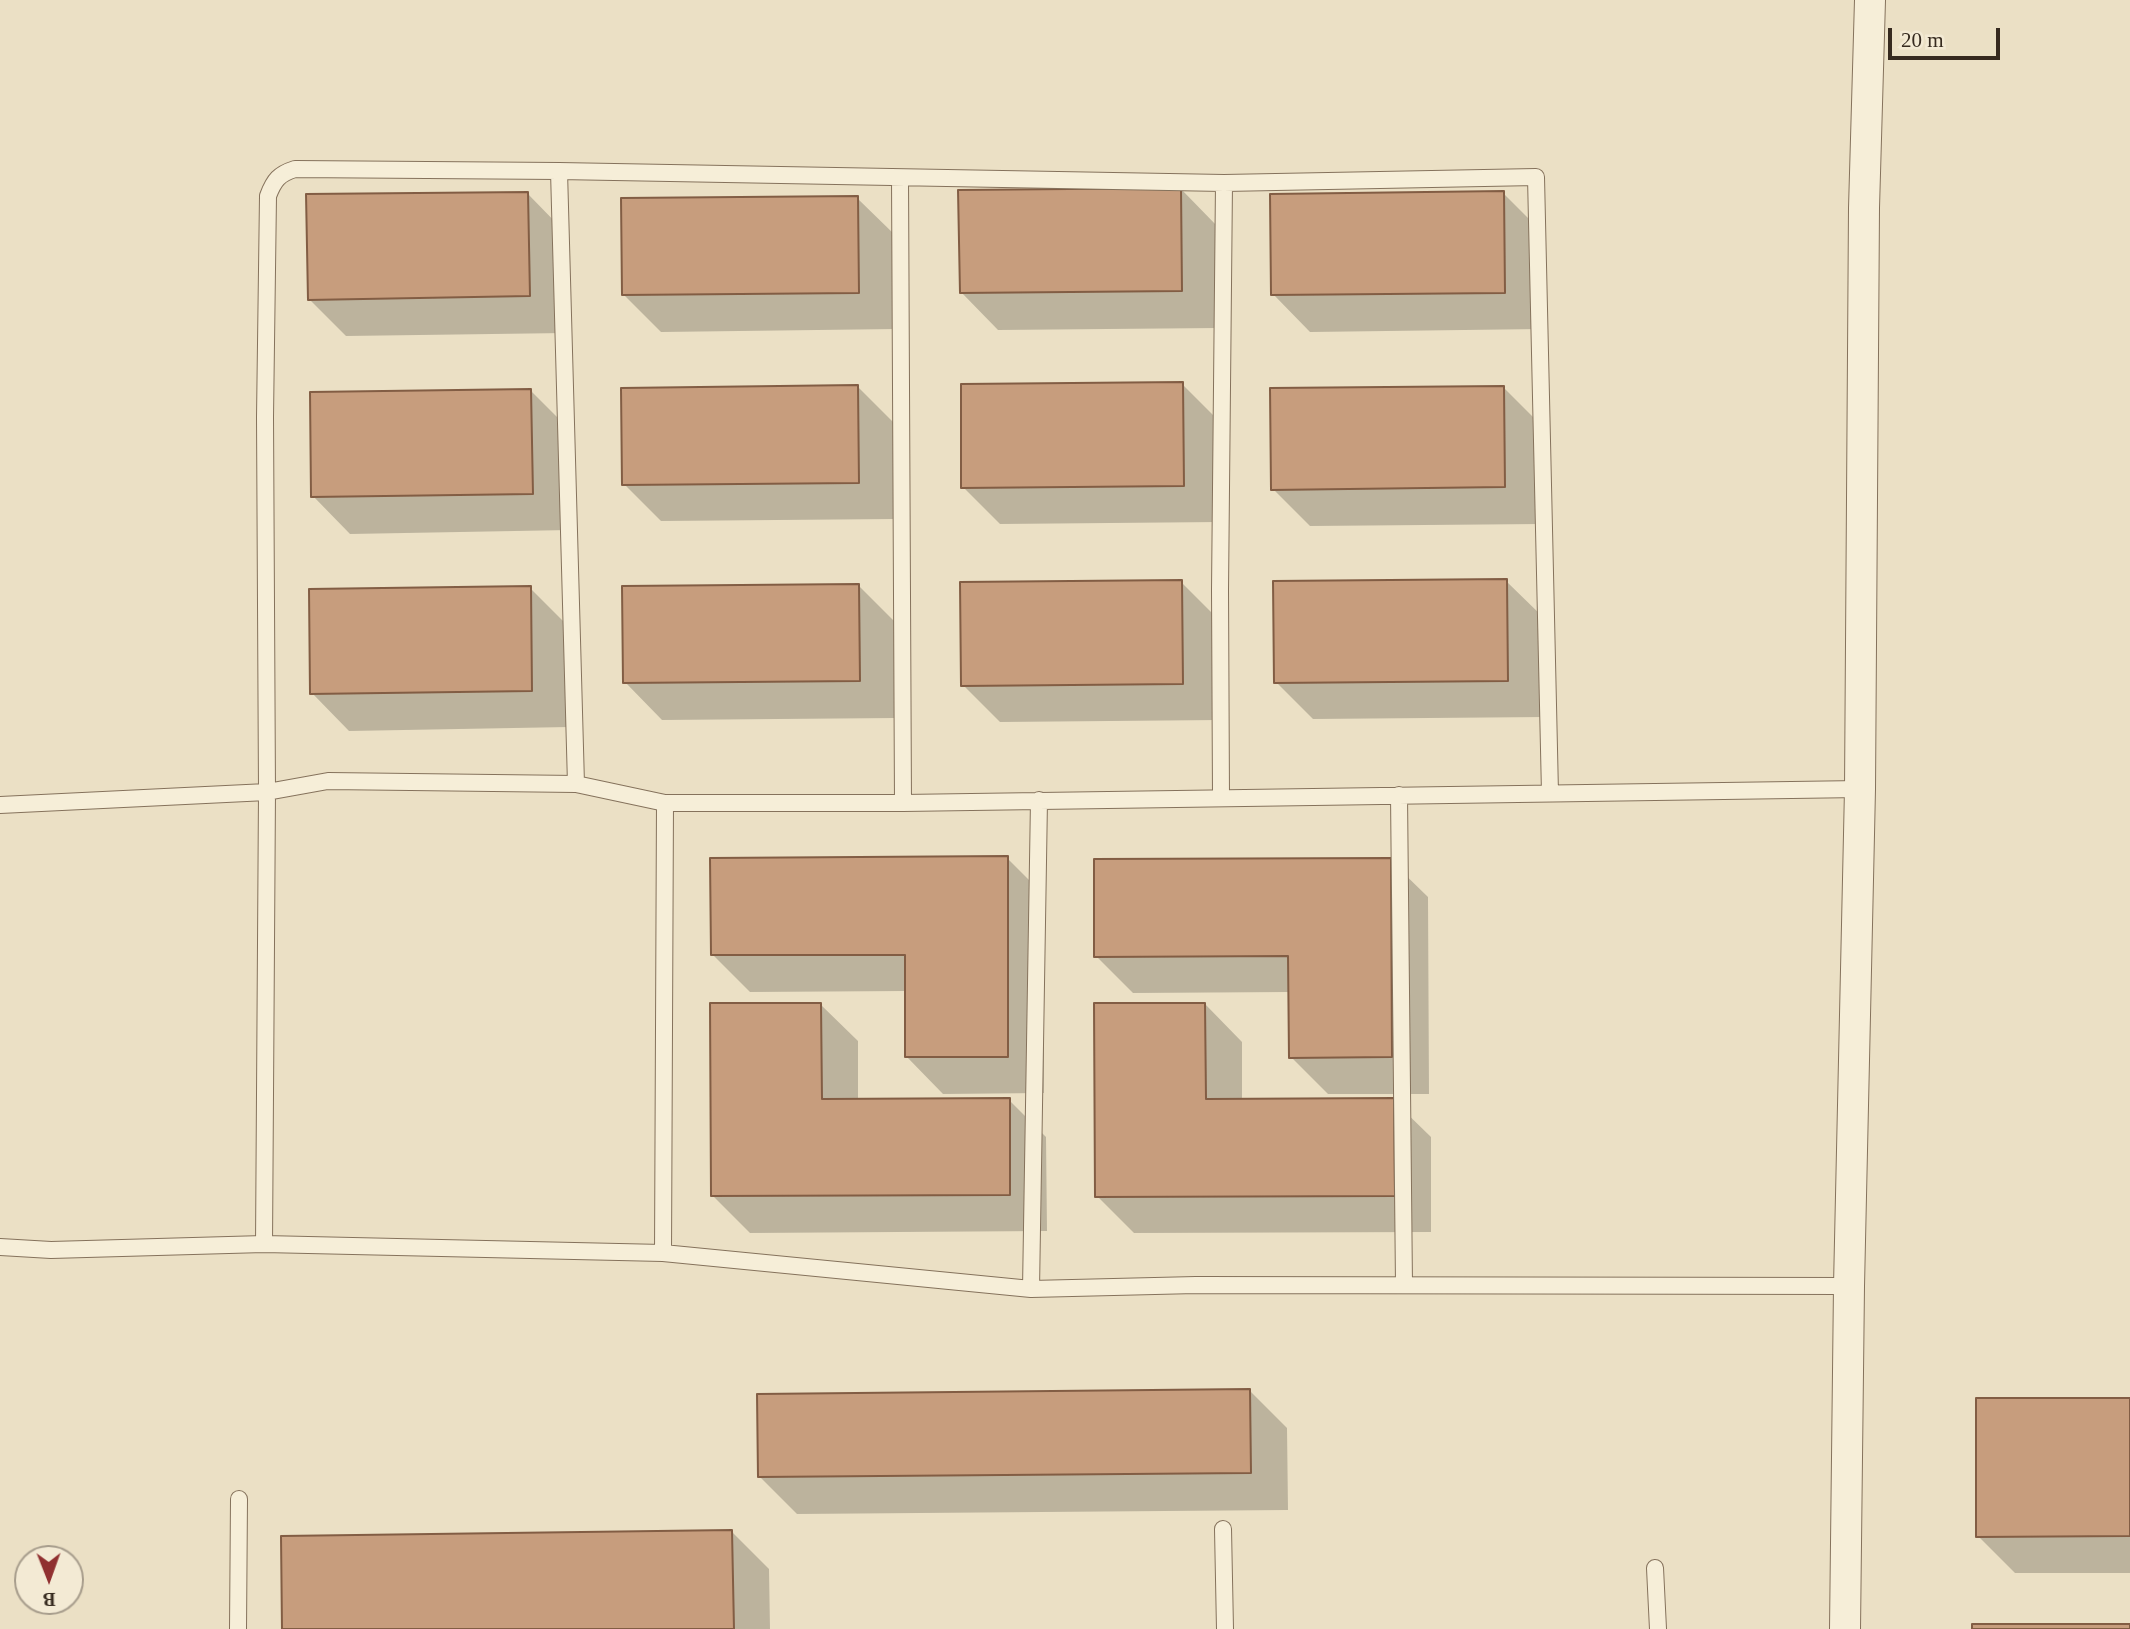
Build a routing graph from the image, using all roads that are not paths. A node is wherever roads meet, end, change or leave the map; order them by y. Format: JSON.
{"nodes":[{"id":1,"x":1870,"y":0,"type":"edge"},
{"id":2,"x":559,"y":171,"type":"junction"},
{"id":3,"x":900,"y":178,"type":"junction"},
{"id":4,"x":1224,"y":183,"type":"junction"},
{"id":5,"x":576,"y":784,"type":"junction"},
{"id":6,"x":1860,"y":789,"type":"junction"},
{"id":7,"x":267,"y":792,"type":"junction"},
{"id":8,"x":1550,"y":793,"type":"junction"},
{"id":9,"x":1399,"y":795,"type":"junction"},
{"id":10,"x":1222,"y":797,"type":"junction"},
{"id":11,"x":1039,"y":800,"type":"junction"},
{"id":12,"x":666,"y":803,"type":"junction"},
{"id":13,"x":902,"y":803,"type":"junction"},
{"id":14,"x":0,"y":805,"type":"edge"},
{"id":15,"x":264,"y":1244,"type":"junction"},
{"id":16,"x":0,"y":1247,"type":"edge"},
{"id":17,"x":663,"y":1253,"type":"junction"},
{"id":18,"x":1404,"y":1285,"type":"junction"},
{"id":19,"x":1849,"y":1286,"type":"junction"},
{"id":20,"x":1031,"y":1289,"type":"junction"},
{"id":21,"x":239,"y":1499,"type":"dead end"},
{"id":22,"x":1223,"y":1529,"type":"dead end"},
{"id":23,"x":1655,"y":1568,"type":"dead end"},
{"id":24,"x":238,"y":1629,"type":"edge"},
{"id":25,"x":1225,"y":1629,"type":"edge"},
{"id":26,"x":1658,"y":1629,"type":"edge"},
{"id":27,"x":1844,"y":1629,"type":"edge"}],
"edges":[{"from":1,"to":6,"type":"street"},
{"from":2,"to":3,"type":"lane"},
{"from":2,"to":5,"type":"lane"},
{"from":2,"to":7,"type":"lane"},
{"from":3,"to":4,"type":"lane"},
{"from":3,"to":13,"type":"lane"},
{"from":4,"to":8,"type":"lane"},
{"from":4,"to":10,"type":"lane"},
{"from":5,"to":7,"type":"lane"},
{"from":5,"to":12,"type":"lane"},
{"from":6,"to":8,"type":"lane"},
{"from":6,"to":19,"type":"street"},
{"from":7,"to":14,"type":"lane"},
{"from":7,"to":15,"type":"lane"},
{"from":8,"to":9,"type":"lane"},
{"from":9,"to":10,"type":"lane"},
{"from":9,"to":18,"type":"lane"},
{"from":10,"to":11,"type":"lane"},
{"from":11,"to":13,"type":"lane"},
{"from":11,"to":20,"type":"lane"},
{"from":12,"to":13,"type":"lane"},
{"from":12,"to":17,"type":"lane"},
{"from":15,"to":16,"type":"lane"},
{"from":15,"to":17,"type":"lane"},
{"from":17,"to":20,"type":"lane"},
{"from":18,"to":19,"type":"lane"},
{"from":18,"to":20,"type":"lane"},
{"from":19,"to":27,"type":"street"},
{"from":21,"to":24,"type":"lane"},
{"from":22,"to":25,"type":"lane"},
{"from":23,"to":26,"type":"lane"}]}
